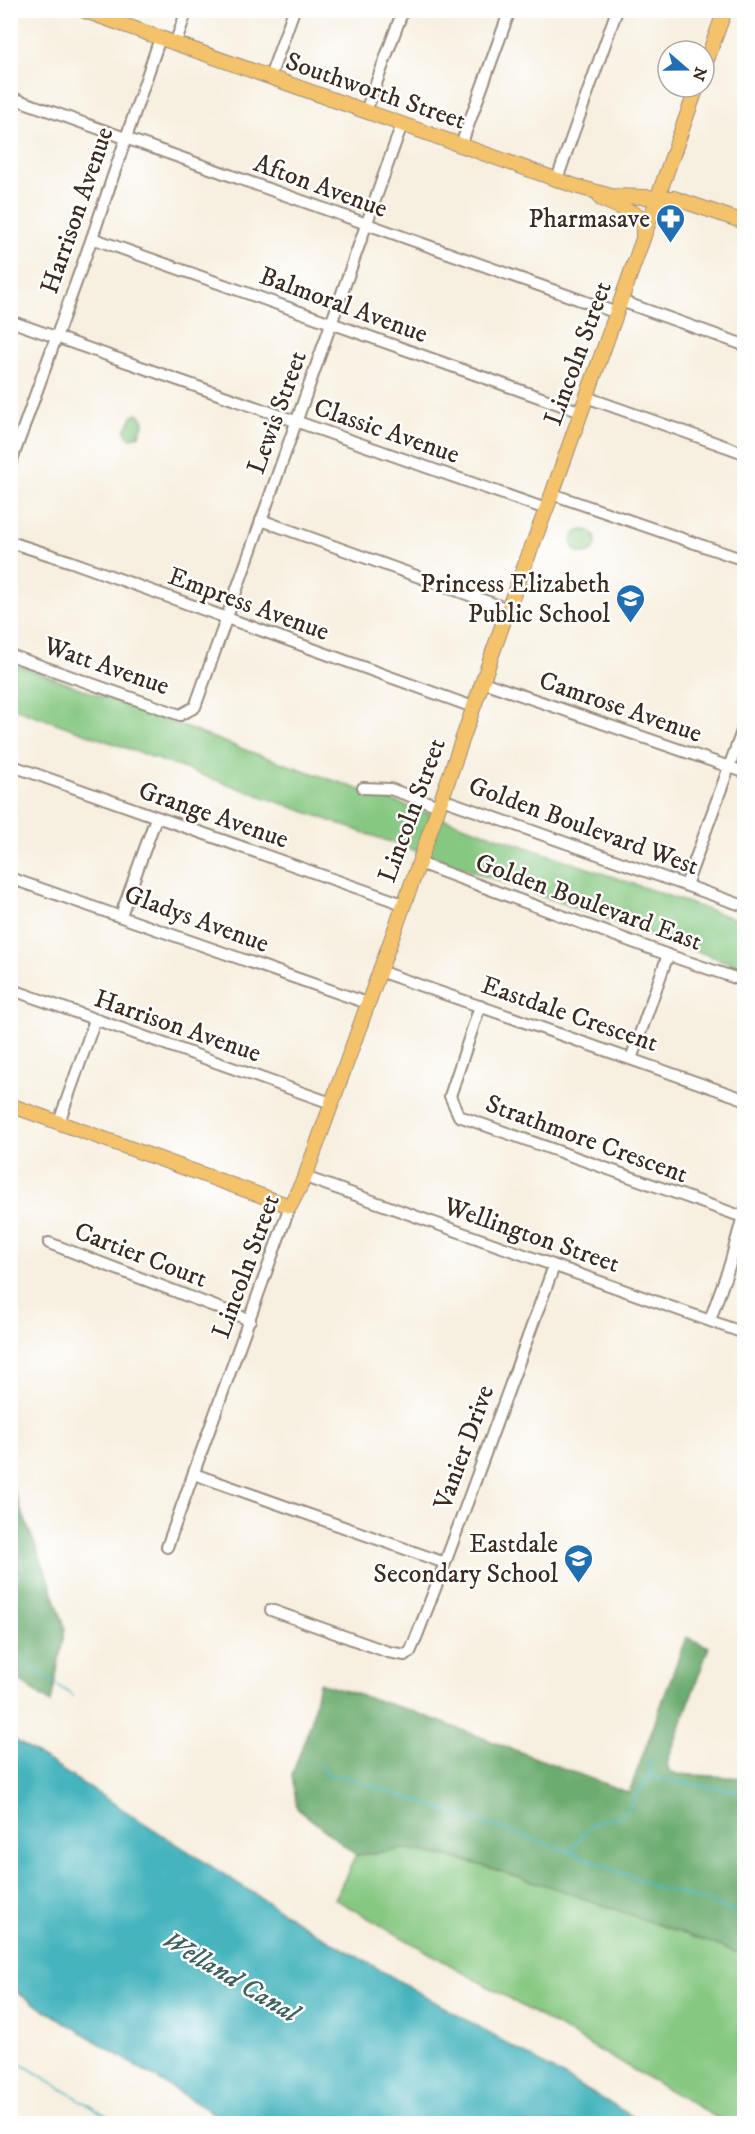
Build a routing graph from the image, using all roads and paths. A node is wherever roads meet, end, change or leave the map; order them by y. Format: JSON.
{"nodes":[{"id":1,"x":82,"y":10,"type":"edge"},
{"id":2,"x":187,"y":10,"type":"edge"},
{"id":3,"x":294,"y":10,"type":"edge"},
{"id":4,"x":403,"y":10,"type":"edge"},
{"id":5,"x":510,"y":10,"type":"edge"},
{"id":6,"x":617,"y":10,"type":"edge"},
{"id":7,"x":725,"y":10,"type":"edge"},
{"id":8,"x":160,"y":38,"type":"junction"},
{"id":9,"x":714,"y":39,"type":"edge"},
{"id":10,"x":175,"y":44,"type":"junction"},
{"id":11,"x":270,"y":78,"type":"junction"},
{"id":12,"x":10,"y":97,"type":"edge"},
{"id":13,"x":693,"y":99,"type":"edge"},
{"id":14,"x":366,"y":111,"type":"junction"},
{"id":15,"x":402,"y":124,"type":"junction"},
{"id":16,"x":125,"y":138,"type":"junction"},
{"id":17,"x":461,"y":145,"type":"junction"},
{"id":18,"x":673,"y":154,"type":"junction"},
{"id":19,"x":557,"y":179,"type":"junction"},
{"id":20,"x":575,"y":186,"type":"junction"},
{"id":21,"x":658,"y":197,"type":"junction"},
{"id":22,"x":717,"y":212,"type":"junction"},
{"id":23,"x":744,"y":222,"type":"edge"},
{"id":24,"x":366,"y":225,"type":"junction"},
{"id":25,"x":92,"y":238,"type":"junction"},
{"id":26,"x":643,"y":238,"type":"junction"},
{"id":27,"x":619,"y":307,"type":"junction"},
{"id":28,"x":10,"y":321,"type":"edge"},
{"id":29,"x":332,"y":323,"type":"junction"},
{"id":30,"x":56,"y":336,"type":"junction"},
{"id":31,"x":744,"y":345,"type":"edge"},
{"id":32,"x":586,"y":397,"type":"junction"},
{"id":33,"x":581,"y":412,"type":"junction"},
{"id":34,"x":296,"y":423,"type":"junction"},
{"id":35,"x":16,"y":433,"type":"edge"},
{"id":36,"x":744,"y":453,"type":"edge"},
{"id":37,"x":10,"y":465,"type":"edge"},
{"id":38,"x":552,"y":494,"type":"junction"},
{"id":39,"x":546,"y":509,"type":"junction"},
{"id":40,"x":261,"y":520,"type":"junction"},
{"id":41,"x":10,"y":543,"type":"edge"},
{"id":42,"x":744,"y":560,"type":"edge"},
{"id":43,"x":508,"y":609,"type":"junction"},
{"id":44,"x":226,"y":619,"type":"junction"},
{"id":45,"x":10,"y":655,"type":"edge"},
{"id":46,"x":483,"y":682,"type":"junction"},
{"id":47,"x":473,"y":707,"type":"junction"},
{"id":48,"x":189,"y":712,"type":"joint"},
{"id":49,"x":744,"y":726,"type":"edge"},
{"id":50,"x":10,"y":765,"type":"edge"},
{"id":51,"x":730,"y":766,"type":"junction"},
{"id":52,"x":744,"y":772,"type":"edge"},
{"id":53,"x":363,"y":788,"type":"dead end"},
{"id":54,"x":440,"y":802,"type":"junction"},
{"id":55,"x":156,"y":818,"type":"junction"},
{"id":56,"x":419,"y":862,"type":"junction"},
{"id":57,"x":10,"y":878,"type":"edge"},
{"id":58,"x":686,"y":885,"type":"junction"},
{"id":59,"x":403,"y":904,"type":"junction"},
{"id":60,"x":744,"y":906,"type":"edge"},
{"id":61,"x":121,"y":915,"type":"junction"},
{"id":62,"x":668,"y":955,"type":"junction"},
{"id":63,"x":379,"y":971,"type":"junction"},
{"id":64,"x":744,"y":981,"type":"edge"},
{"id":65,"x":10,"y":989,"type":"edge"},
{"id":66,"x":367,"y":1003,"type":"junction"},
{"id":67,"x":480,"y":1006,"type":"junction"},
{"id":68,"x":95,"y":1020,"type":"junction"},
{"id":69,"x":631,"y":1059,"type":"junction"},
{"id":70,"x":744,"y":1099,"type":"edge"},
{"id":71,"x":331,"y":1102,"type":"junction"},
{"id":72,"x":10,"y":1105,"type":"edge"},
{"id":73,"x":59,"y":1122,"type":"junction"},
{"id":74,"x":305,"y":1177,"type":"junction"},
{"id":75,"x":290,"y":1206,"type":"junction"},
{"id":76,"x":744,"y":1215,"type":"edge"},
{"id":77,"x":49,"y":1243,"type":"dead end"},
{"id":78,"x":554,"y":1266,"type":"junction"},
{"id":79,"x":250,"y":1320,"type":"junction"},
{"id":80,"x":710,"y":1320,"type":"junction"},
{"id":81,"x":744,"y":1333,"type":"edge"},
{"id":82,"x":194,"y":1474,"type":"junction"},
{"id":83,"x":167,"y":1547,"type":"dead end"},
{"id":84,"x":445,"y":1563,"type":"junction"},
{"id":85,"x":271,"y":1610,"type":"dead end"}],
"edges":[{"from":1,"to":8,"type":"main road","name":"Southworth Street"},
{"from":2,"to":10,"type":"street"},
{"from":3,"to":11,"type":"street"},
{"from":4,"to":14,"type":"street"},
{"from":5,"to":17,"type":"street"},
{"from":6,"to":19,"type":"street"},
{"from":7,"to":9,"type":"main road"},
{"from":8,"to":10,"type":"main road","name":"Southworth Street"},
{"from":8,"to":16,"type":"street","name":"Harrison Avenue"},
{"from":10,"to":11,"type":"main road","name":"Southworth Street"},
{"from":11,"to":14,"type":"main road","name":"Southworth Street"},
{"from":12,"to":16,"type":"street","name":"Afton Avenue"},
{"from":13,"to":18,"type":"main road","name":"Lincoln Street"},
{"from":14,"to":15,"type":"main road","name":"Southworth Street"},
{"from":15,"to":17,"type":"main road","name":"Southworth Street"},
{"from":15,"to":24,"type":"street","name":"Lewis Street"},
{"from":16,"to":24,"type":"street","name":"Afton Avenue"},
{"from":16,"to":25,"type":"street","name":"Harrison Avenue"},
{"from":17,"to":19,"type":"main road","name":"Southworth Street"},
{"from":18,"to":21,"type":"main road","name":"Lincoln Street"},
{"from":18,"to":22,"type":"main road"},
{"from":19,"to":20,"type":"main road","name":"Southworth Street"},
{"from":20,"to":21,"type":"main road","name":"Southworth Street"},
{"from":20,"to":26,"type":"main road"},
{"from":21,"to":22,"type":"main road","name":"Southworth Street"},
{"from":21,"to":26,"type":"main road","name":"Lincoln Street"},
{"from":22,"to":23,"type":"main road"},
{"from":24,"to":27,"type":"street","name":"Afton Avenue"},
{"from":24,"to":29,"type":"street","name":"Lewis Street"},
{"from":25,"to":29,"type":"street","name":"Balmoral Avenue"},
{"from":25,"to":30,"type":"street","name":"Harrison Avenue"},
{"from":26,"to":27,"type":"main road","name":"Lincoln Street"},
{"from":27,"to":31,"type":"street","name":"Afton Avenue"},
{"from":27,"to":32,"type":"main road","name":"Lincoln Street"},
{"from":28,"to":30,"type":"street","name":"Classic Avenue"},
{"from":29,"to":33,"type":"street","name":"Balmoral Avenue"},
{"from":29,"to":34,"type":"street","name":"Lewis Street"},
{"from":30,"to":34,"type":"street","name":"Classic Avenue"},
{"from":30,"to":35,"type":"street","name":"Harrison Avenue"},
{"from":32,"to":33,"type":"main road","name":"Lincoln Street"},
{"from":32,"to":36,"type":"street"},
{"from":33,"to":38,"type":"main road","name":"Lincoln Street"},
{"from":34,"to":39,"type":"street","name":"Classic Avenue"},
{"from":34,"to":40,"type":"street","name":"Lewis Street"},
{"from":35,"to":37,"type":"street","name":"Harrison Avenue"},
{"from":38,"to":39,"type":"main road","name":"Lincoln Street"},
{"from":38,"to":42,"type":"street"},
{"from":39,"to":43,"type":"main road","name":"Lincoln Street"},
{"from":40,"to":43,"type":"street"},
{"from":40,"to":44,"type":"street","name":"Lewis Street"},
{"from":41,"to":44,"type":"street","name":"Empress Avenue"},
{"from":43,"to":46,"type":"main road","name":"Lincoln Street"},
{"from":44,"to":47,"type":"street","name":"Empress Avenue"},
{"from":44,"to":48,"type":"street","name":"Lewis Street"},
{"from":45,"to":48,"type":"street","name":"Watt Avenue"},
{"from":46,"to":47,"type":"main road","name":"Lincoln Street"},
{"from":46,"to":51,"type":"street","name":"Camrose Avenue"},
{"from":47,"to":54,"type":"main road","name":"Lincoln Street"},
{"from":49,"to":51,"type":"street"},
{"from":50,"to":55,"type":"street","name":"Grange Avenue"},
{"from":51,"to":52,"type":"street","name":"Camrose Avenue"},
{"from":51,"to":58,"type":"street"},
{"from":53,"to":54,"type":"street","name":"Golden Boulevard West"},
{"from":54,"to":56,"type":"main road","name":"Lincoln Street"},
{"from":54,"to":58,"type":"street","name":"Golden Boulevard West"},
{"from":55,"to":59,"type":"street","name":"Grange Avenue"},
{"from":55,"to":61,"type":"street"},
{"from":56,"to":59,"type":"main road","name":"Lincoln Street"},
{"from":56,"to":62,"type":"street","name":"Golden Boulevard East"},
{"from":57,"to":61,"type":"street","name":"Gladys Avenue"},
{"from":58,"to":60,"type":"street","name":"Golden Boulevard West"},
{"from":59,"to":63,"type":"main road","name":"Lincoln Street"},
{"from":61,"to":66,"type":"street","name":"Gladys Avenue"},
{"from":62,"to":64,"type":"street","name":"Golden Boulevard East"},
{"from":62,"to":69,"type":"street"},
{"from":63,"to":66,"type":"main road","name":"Lincoln Street"},
{"from":63,"to":67,"type":"street","name":"Eastdale Crescent"},
{"from":65,"to":68,"type":"street","name":"Harrison Avenue"},
{"from":66,"to":71,"type":"main road","name":"Lincoln Street"},
{"from":67,"to":69,"type":"street","name":"Eastdale Crescent"},
{"from":67,"to":76,"type":"street","name":"Strathmore Crescent"},
{"from":68,"to":71,"type":"street","name":"Harrison Avenue"},
{"from":68,"to":73,"type":"street"},
{"from":69,"to":70,"type":"street","name":"Eastdale Crescent"},
{"from":71,"to":74,"type":"main road","name":"Lincoln Street"},
{"from":72,"to":73,"type":"main road"},
{"from":73,"to":75,"type":"main road"},
{"from":74,"to":75,"type":"main road","name":"Lincoln Street"},
{"from":74,"to":78,"type":"street","name":"Wellington Street"},
{"from":75,"to":79,"type":"street","name":"Lincoln Street"},
{"from":76,"to":80,"type":"street"},
{"from":77,"to":79,"type":"street","name":"Cartier Court"},
{"from":78,"to":80,"type":"street","name":"Wellington Street"},
{"from":78,"to":84,"type":"street","name":"Vanier Drive"},
{"from":79,"to":82,"type":"street","name":"Lincoln Street"},
{"from":80,"to":81,"type":"street","name":"Wellington Street"},
{"from":82,"to":83,"type":"street","name":"Lincoln Street"},
{"from":82,"to":84,"type":"street"},
{"from":84,"to":85,"type":"street","name":"Vanier Drive"}]}
